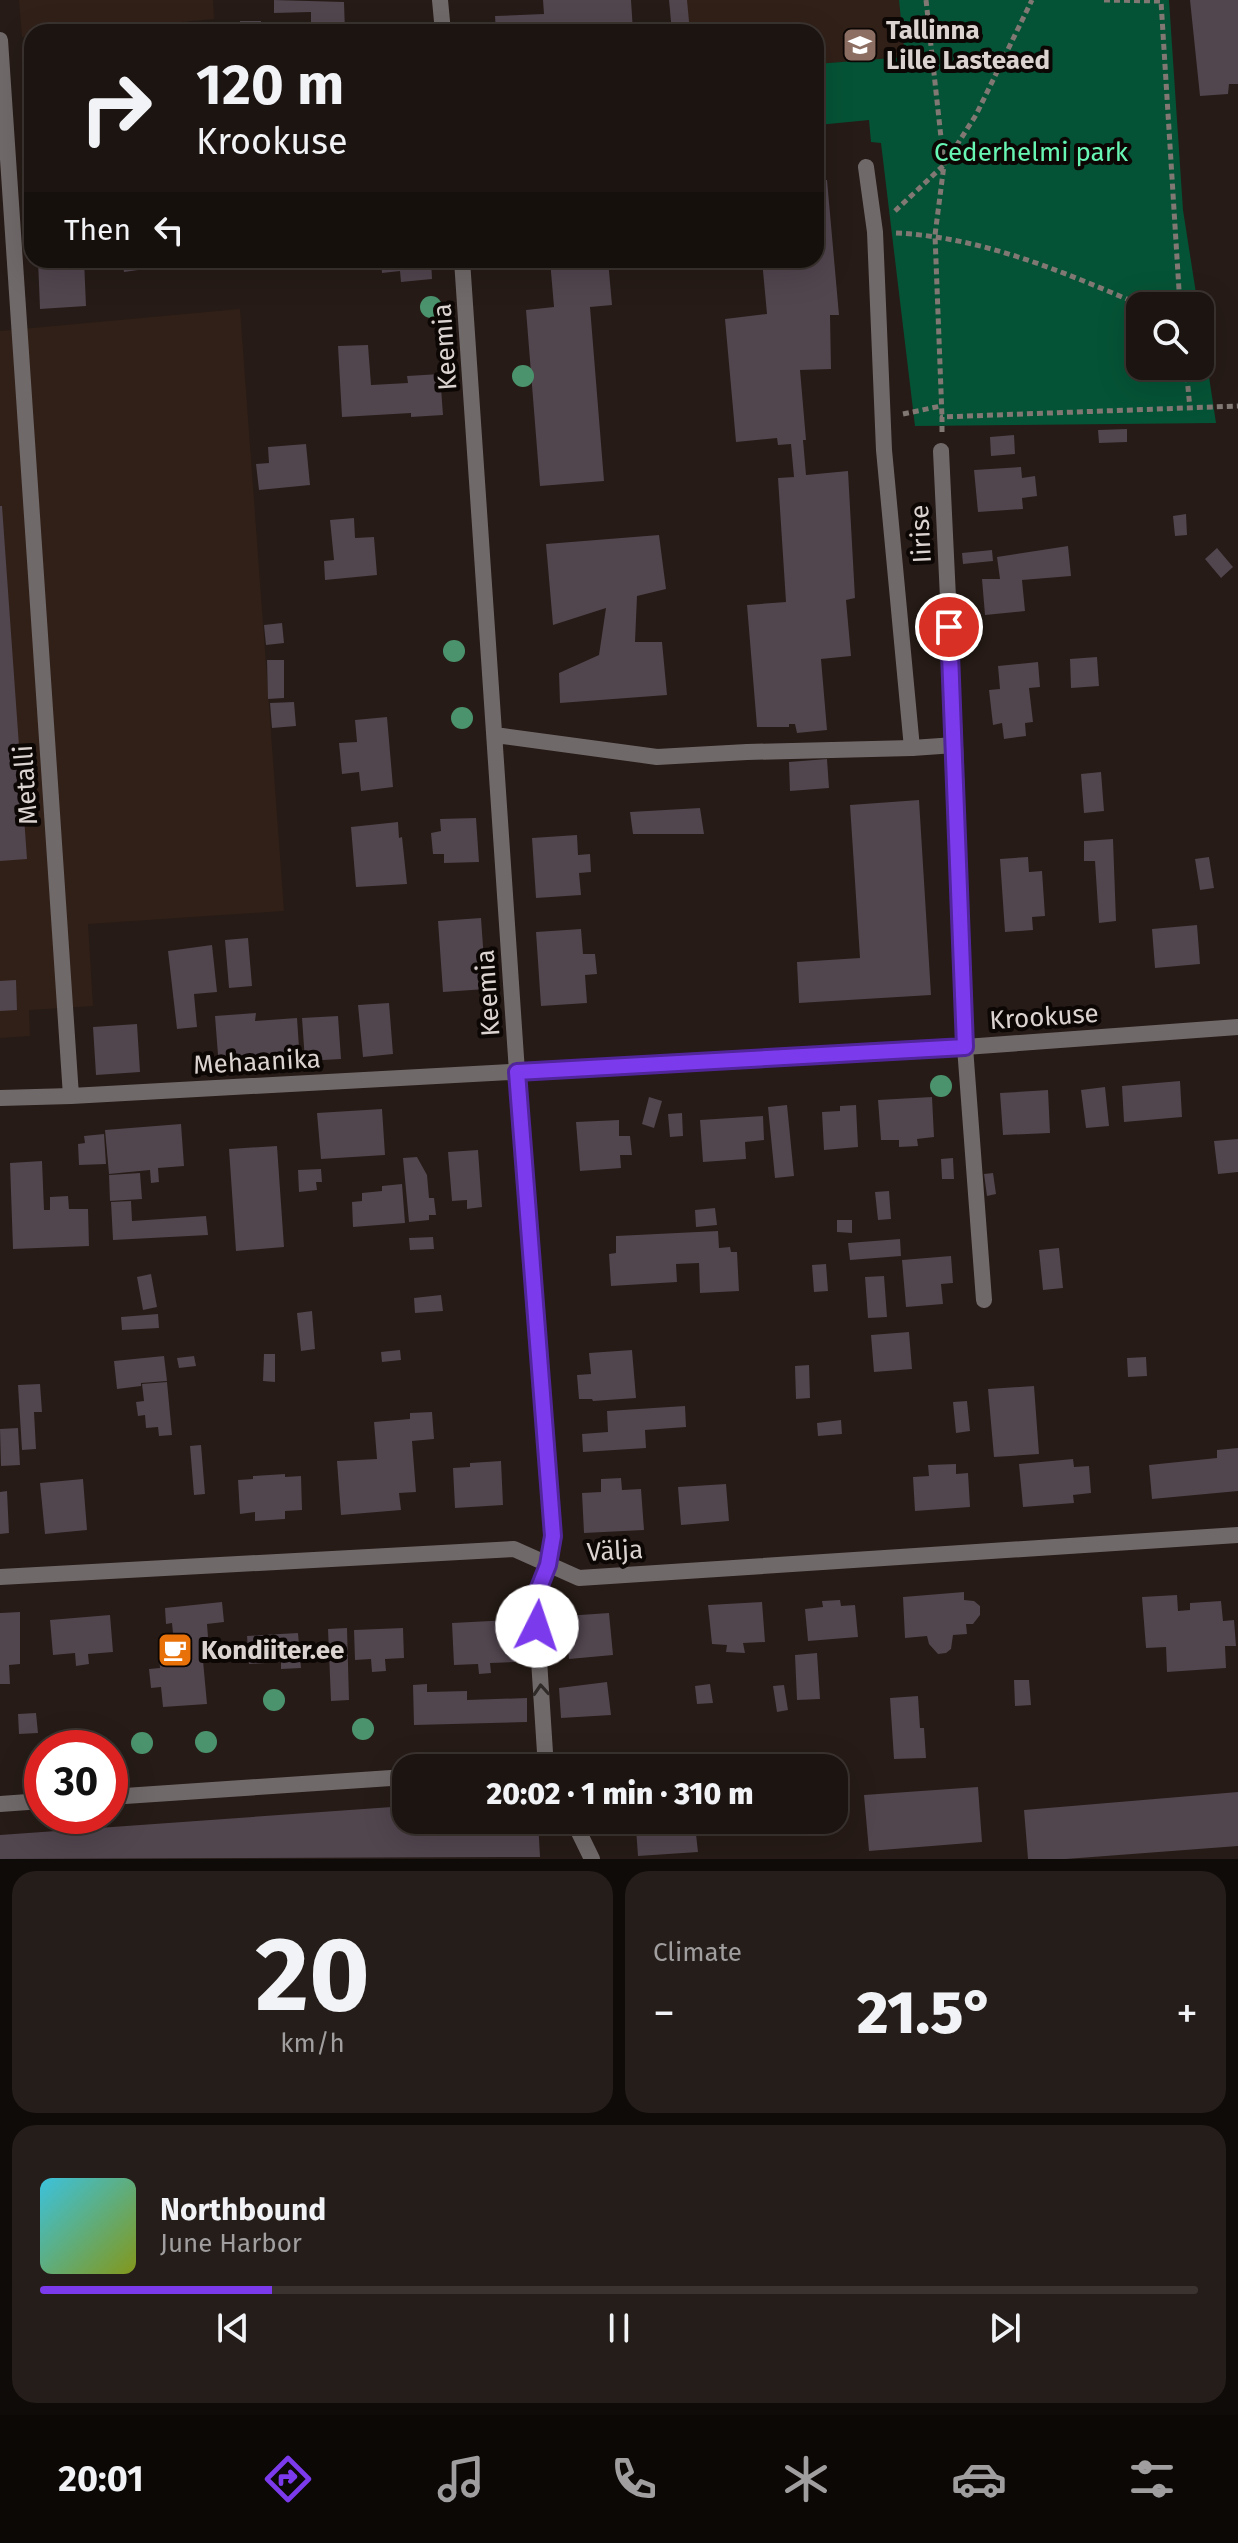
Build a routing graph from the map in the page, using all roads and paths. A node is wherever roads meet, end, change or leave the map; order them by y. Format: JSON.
{"nodes":[{"id":1,"x":440,"y":0,"type":"edge"},
{"id":2,"x":926,"y":0,"type":"edge"},
{"id":3,"x":1032,"y":0,"type":"edge"},
{"id":4,"x":1104,"y":0,"type":"edge"},
{"id":5,"x":442,"y":24,"type":"edge"},
{"id":6,"x":0,"y":40,"type":"edge"},
{"id":7,"x":944,"y":165,"type":"junction"},
{"id":8,"x":866,"y":167,"type":"dead end"},
{"id":9,"x":875,"y":232,"type":"junction"},
{"id":10,"x":935,"y":235,"type":"junction"},
{"id":11,"x":463,"y":268,"type":"edge"},
{"id":12,"x":1179,"y":292,"type":"edge"},
{"id":13,"x":1126,"y":299,"type":"edge"},
{"id":14,"x":1187,"y":380,"type":"edge"},
{"id":15,"x":941,"y":406,"type":"junction"},
{"id":16,"x":1238,"y":406,"type":"edge"},
{"id":17,"x":1190,"y":409,"type":"junction"},
{"id":18,"x":942,"y":417,"type":"junction"},
{"id":19,"x":883,"y":418,"type":"junction"},
{"id":20,"x":941,"y":451,"type":"joint"},
{"id":21,"x":495,"y":735,"type":"junction"},
{"id":22,"x":955,"y":745,"type":"junction"},
{"id":23,"x":912,"y":748,"type":"junction"},
{"id":24,"x":1238,"y":1027,"type":"edge"},
{"id":25,"x":965,"y":1047,"type":"junction"},
{"id":26,"x":517,"y":1072,"type":"junction"},
{"id":27,"x":71,"y":1096,"type":"junction"},
{"id":28,"x":0,"y":1098,"type":"edge"},
{"id":29,"x":984,"y":1300,"type":"dead end"},
{"id":30,"x":1238,"y":1535,"type":"edge"},
{"id":31,"x":548,"y":1565,"type":"junction"},
{"id":32,"x":0,"y":1577,"type":"edge"},
{"id":33,"x":543,"y":1754,"type":"edge"},
{"id":34,"x":392,"y":1778,"type":"edge"},
{"id":35,"x":128,"y":1796,"type":"edge"},
{"id":36,"x":24,"y":1802,"type":"edge"},
{"id":37,"x":0,"y":1804,"type":"edge"},
{"id":38,"x":580,"y":1834,"type":"edge"},
{"id":39,"x":592,"y":1859,"type":"edge"}],
"edges":[{"from":1,"to":5,"type":"street"},
{"from":2,"to":7,"type":"path"},
{"from":3,"to":7,"type":"path"},
{"from":4,"to":12,"type":"path"},
{"from":6,"to":27,"type":"street","name":"Metalli"},
{"from":7,"to":9,"type":"path"},
{"from":7,"to":10,"type":"path"},
{"from":8,"to":9,"type":"street"},
{"from":9,"to":10,"type":"path"},
{"from":9,"to":19,"type":"street"},
{"from":10,"to":13,"type":"path"},
{"from":10,"to":15,"type":"path"},
{"from":11,"to":21,"type":"street","name":"Keemia"},
{"from":14,"to":17,"type":"path"},
{"from":15,"to":18,"type":"path"},
{"from":15,"to":19,"type":"path"},
{"from":16,"to":17,"type":"path"},
{"from":17,"to":18,"type":"path"},
{"from":18,"to":20,"type":"path"},
{"from":19,"to":23,"type":"street"},
{"from":20,"to":22,"type":"street","name":"Iirise"},
{"from":21,"to":23,"type":"street"},
{"from":21,"to":26,"type":"street","name":"Keemia"},
{"from":22,"to":23,"type":"street"},
{"from":22,"to":25,"type":"street","name":"Iirise"},
{"from":24,"to":25,"type":"street","name":"Krookuse"},
{"from":25,"to":26,"type":"street","name":"Krookuse"},
{"from":25,"to":29,"type":"street","name":"Iirise"},
{"from":26,"to":27,"type":"street","name":"Mehaanika"},
{"from":26,"to":31,"type":"street","name":"Keemia"},
{"from":27,"to":28,"type":"street","name":"Mehaanika"},
{"from":30,"to":31,"type":"street","name":"Välja"},
{"from":31,"to":32,"type":"street","name":"Välja"},
{"from":33,"to":31,"type":"street","name":"Keemia","one_way":true},
{"from":34,"to":35,"type":"street"},
{"from":36,"to":37,"type":"street"},
{"from":38,"to":39,"type":"street"}]}
